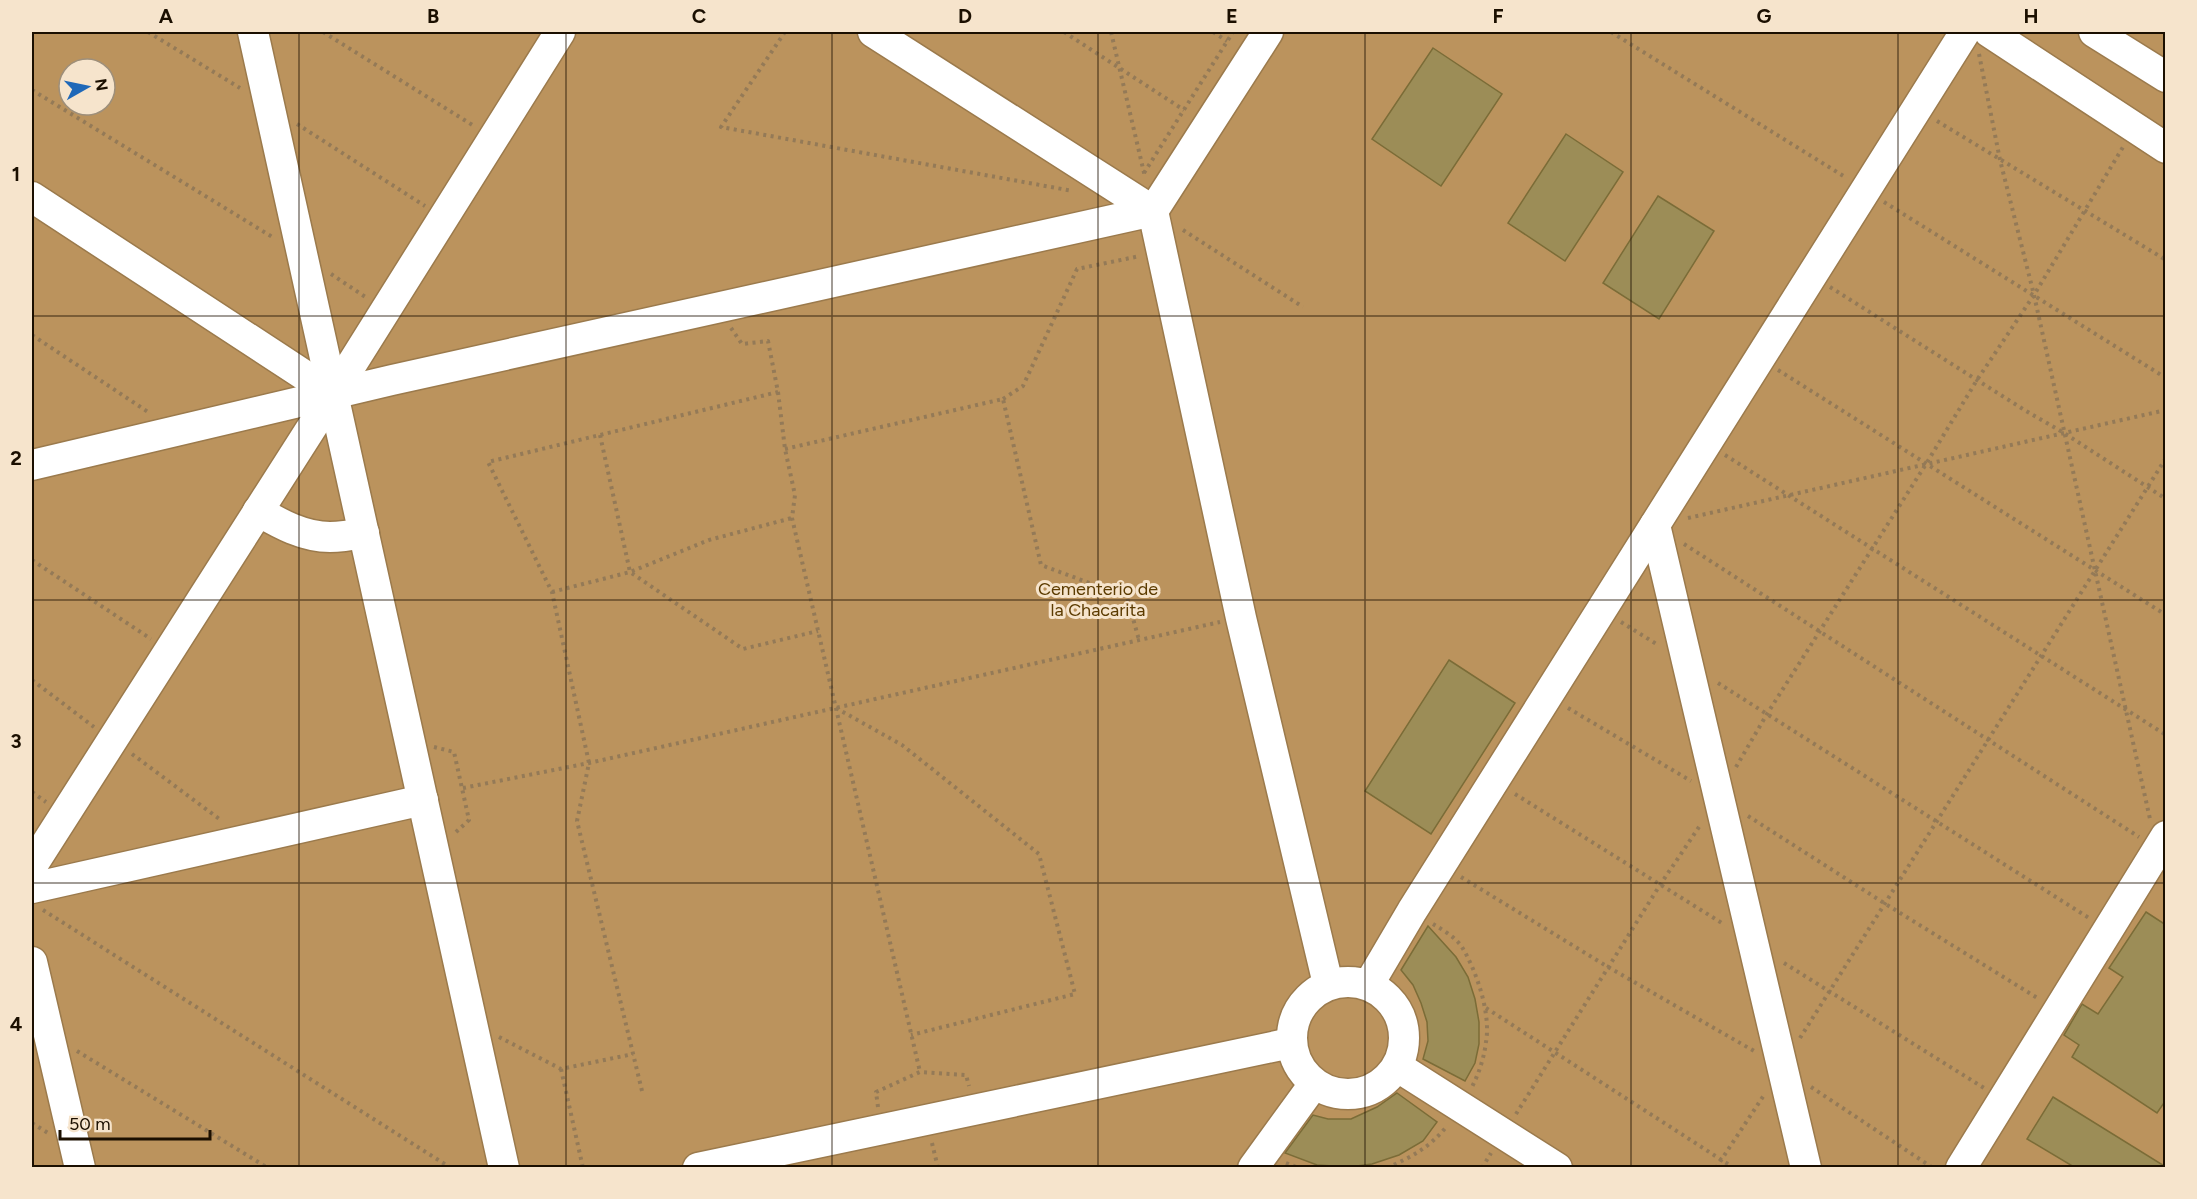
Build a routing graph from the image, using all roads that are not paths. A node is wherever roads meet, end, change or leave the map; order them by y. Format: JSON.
{"nodes":[{"id":1,"x":253,"y":32,"type":"edge"},
{"id":2,"x":560,"y":32,"type":"edge"},
{"id":3,"x":873,"y":32,"type":"edge"},
{"id":4,"x":1268,"y":32,"type":"edge"},
{"id":5,"x":2094,"y":32,"type":"edge"},
{"id":6,"x":1977,"y":35,"type":"edge"},
{"id":7,"x":2166,"y":77,"type":"edge"},
{"id":8,"x":2166,"y":148,"type":"edge"},
{"id":9,"x":32,"y":197,"type":"edge"},
{"id":10,"x":1153,"y":211,"type":"junction"},
{"id":11,"x":333,"y":393,"type":"junction"},
{"id":12,"x":32,"y":465,"type":"edge"},
{"id":13,"x":258,"y":511,"type":"junction"},
{"id":14,"x":1655,"y":525,"type":"junction"},
{"id":15,"x":364,"y":533,"type":"junction"},
{"id":16,"x":423,"y":800,"type":"junction"},
{"id":17,"x":2161,"y":842,"type":"edge"},
{"id":18,"x":32,"y":866,"type":"edge"},
{"id":19,"x":37,"y":898,"type":"edge"},
{"id":20,"x":32,"y":962,"type":"edge"},
{"id":21,"x":1328,"y":984,"type":"junction"},
{"id":22,"x":1369,"y":984,"type":"junction"},
{"id":23,"x":1291,"y":1042,"type":"junction"},
{"id":24,"x":1398,"y":1067,"type":"junction"},
{"id":25,"x":1314,"y":1084,"type":"junction"},
{"id":26,"x":80,"y":1167,"type":"edge"},
{"id":27,"x":504,"y":1167,"type":"edge"},
{"id":28,"x":698,"y":1167,"type":"edge"},
{"id":29,"x":1253,"y":1167,"type":"edge"},
{"id":30,"x":1557,"y":1167,"type":"edge"},
{"id":31,"x":1806,"y":1167,"type":"edge"},
{"id":32,"x":1961,"y":1167,"type":"edge"}],
"edges":[{"from":1,"to":11,"type":"lane"},
{"from":2,"to":11,"type":"lane"},
{"from":3,"to":10,"type":"lane"},
{"from":4,"to":10,"type":"lane"},
{"from":5,"to":7,"type":"lane"},
{"from":6,"to":8,"type":"lane"},
{"from":6,"to":14,"type":"lane"},
{"from":9,"to":11,"type":"lane"},
{"from":10,"to":11,"type":"lane"},
{"from":10,"to":21,"type":"lane"},
{"from":11,"to":12,"type":"lane"},
{"from":11,"to":13,"type":"lane"},
{"from":11,"to":15,"type":"lane"},
{"from":13,"to":15,"type":"lane"},
{"from":13,"to":18,"type":"lane"},
{"from":14,"to":22,"type":"lane"},
{"from":14,"to":31,"type":"lane"},
{"from":15,"to":16,"type":"lane"},
{"from":16,"to":19,"type":"lane"},
{"from":16,"to":27,"type":"lane"},
{"from":17,"to":32,"type":"lane"},
{"from":20,"to":26,"type":"lane"},
{"from":21,"to":22,"type":"lane"},
{"from":21,"to":23,"type":"lane"},
{"from":22,"to":24,"type":"lane"},
{"from":23,"to":25,"type":"lane"},
{"from":23,"to":28,"type":"lane"},
{"from":24,"to":25,"type":"lane"},
{"from":24,"to":30,"type":"lane"},
{"from":25,"to":29,"type":"lane"}]}
